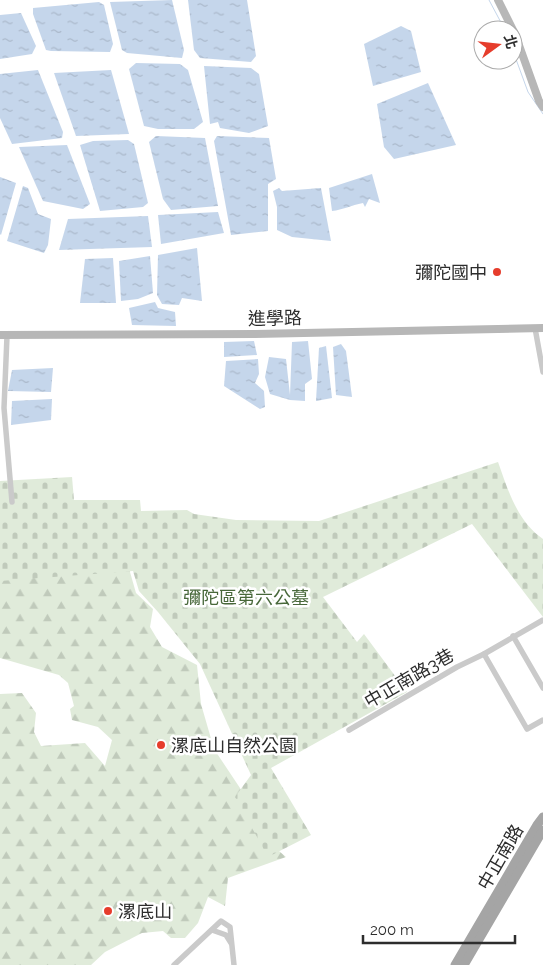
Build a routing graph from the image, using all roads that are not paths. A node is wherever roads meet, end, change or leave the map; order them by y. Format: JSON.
{"nodes":[{"id":1,"x":498,"y":0,"type":"edge"},
{"id":2,"x":543,"y":107,"type":"edge"},
{"id":3,"x":539,"y":328,"type":"edge"},
{"id":4,"x":3,"y":336,"type":"edge"},
{"id":5,"x":543,"y":372,"type":"edge"},
{"id":6,"x":12,"y":502,"type":"dead end"},
{"id":7,"x":543,"y":620,"type":"edge"},
{"id":8,"x":513,"y":636,"type":"junction"},
{"id":9,"x":484,"y":654,"type":"junction"},
{"id":10,"x":543,"y":688,"type":"edge"},
{"id":11,"x":543,"y":720,"type":"edge"},
{"id":12,"x":349,"y":730,"type":"dead end"},
{"id":13,"x":543,"y":817,"type":"edge"},
{"id":14,"x":543,"y":830,"type":"edge"},
{"id":15,"x":212,"y":930,"type":"junction"},
{"id":16,"x":232,"y":945,"type":"junction"},
{"id":17,"x":174,"y":965,"type":"edge"},
{"id":18,"x":234,"y":965,"type":"edge"},
{"id":19,"x":455,"y":965,"type":"edge"},
{"id":20,"x":464,"y":965,"type":"edge"}],
"edges":[{"from":1,"to":2,"type":"street"},
{"from":3,"to":4,"type":"street","name":"進學路"},
{"from":3,"to":5,"type":"street"},
{"from":4,"to":6,"type":"street"},
{"from":7,"to":8,"type":"street","name":"中正南路3巷"},
{"from":8,"to":9,"type":"street","name":"中正南路3巷"},
{"from":8,"to":10,"type":"street"},
{"from":9,"to":11,"type":"street"},
{"from":9,"to":12,"type":"street","name":"中正南路3巷"},
{"from":13,"to":19,"type":"main road","name":"中正南路"},
{"from":14,"to":20,"type":"main road","name":"中正南路"},
{"from":15,"to":16,"type":"street"},
{"from":15,"to":16,"type":"street"},
{"from":15,"to":17,"type":"street"},
{"from":16,"to":18,"type":"street"}]}
